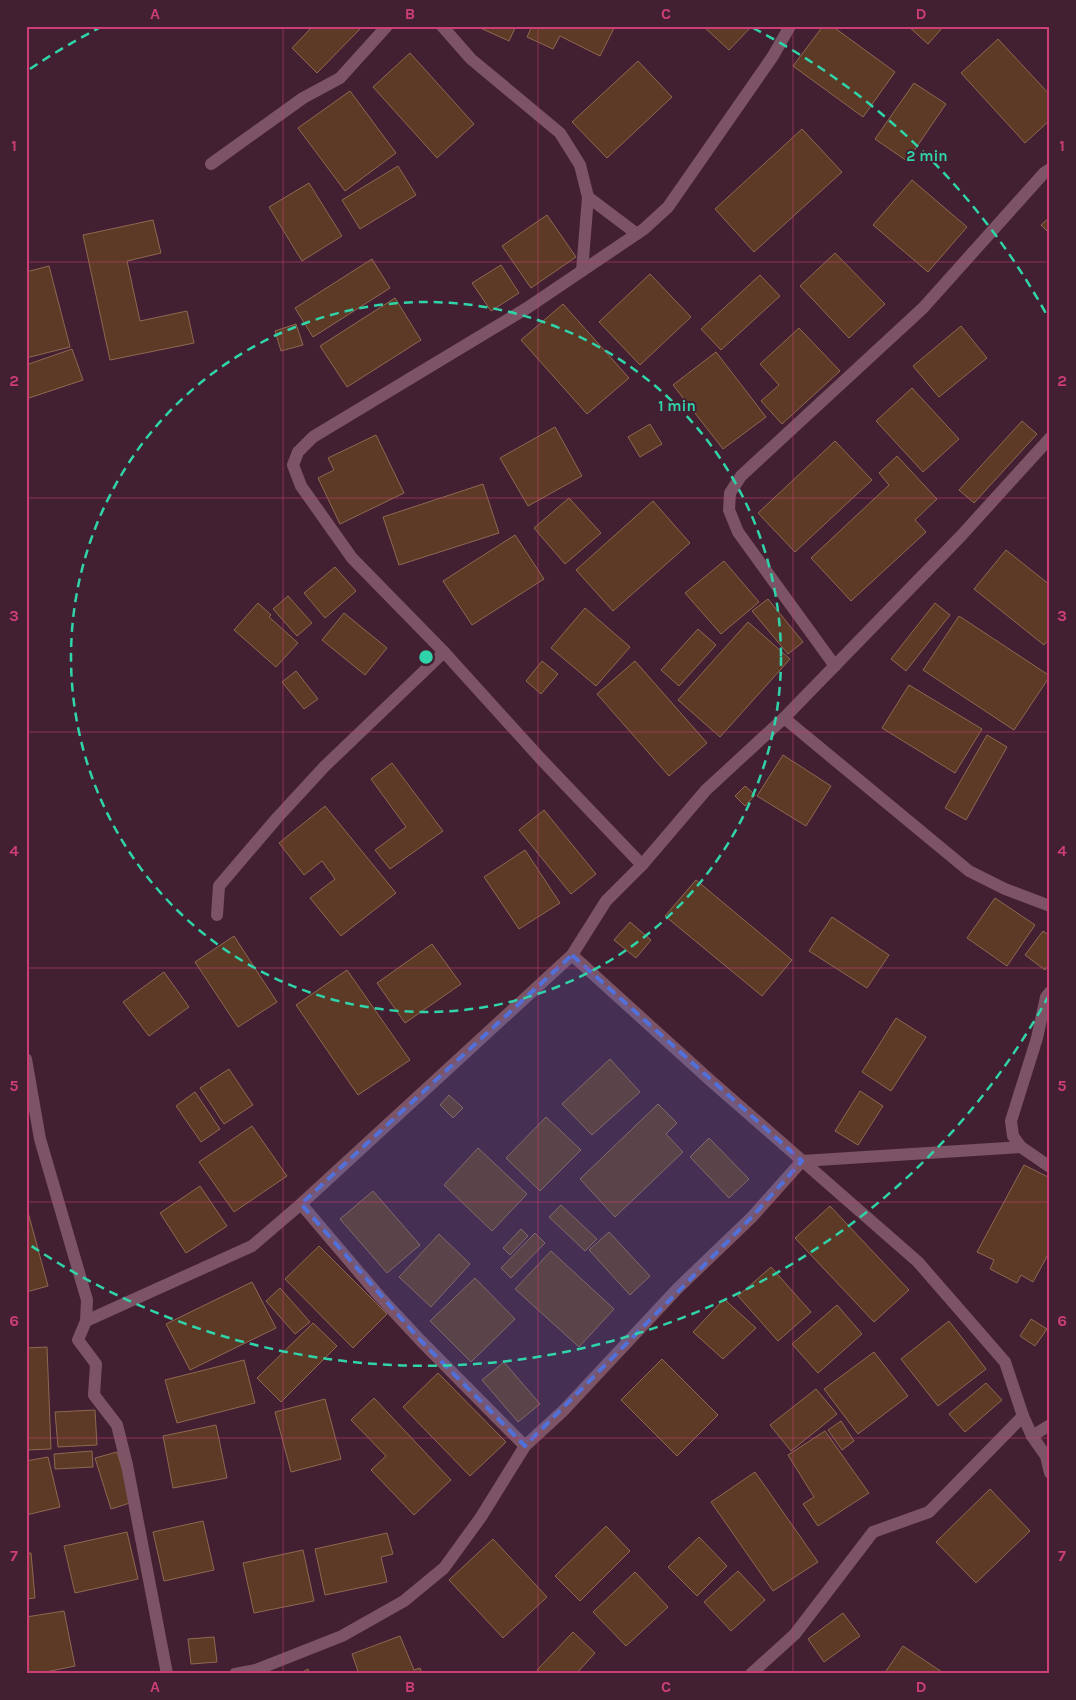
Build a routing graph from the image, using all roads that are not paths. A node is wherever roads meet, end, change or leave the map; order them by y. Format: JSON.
{"nodes":[{"id":1,"x":387,"y":26,"type":"edge"},
{"id":2,"x":442,"y":26,"type":"edge"},
{"id":3,"x":790,"y":26,"type":"edge"},
{"id":4,"x":212,"y":164,"type":"dead end"},
{"id":5,"x":1050,"y":169,"type":"edge"},
{"id":6,"x":588,"y":197,"type":"junction"},
{"id":7,"x":637,"y":234,"type":"junction"},
{"id":8,"x":582,"y":271,"type":"junction"},
{"id":9,"x":1050,"y":438,"type":"edge"},
{"id":10,"x":444,"y":652,"type":"junction"},
{"id":11,"x":835,"y":666,"type":"junction"},
{"id":12,"x":784,"y":718,"type":"junction"},
{"id":13,"x":642,"y":865,"type":"junction"},
{"id":14,"x":1050,"y":906,"type":"edge"},
{"id":15,"x":217,"y":915,"type":"dead end"},
{"id":16,"x":572,"y":956,"type":"junction"},
{"id":17,"x":1050,"y":992,"type":"edge"},
{"id":18,"x":26,"y":1059,"type":"edge"},
{"id":19,"x":1021,"y":1147,"type":"junction"},
{"id":20,"x":802,"y":1161,"type":"junction"},
{"id":21,"x":1050,"y":1167,"type":"edge"},
{"id":22,"x":300,"y":1204,"type":"junction"},
{"id":23,"x":86,"y":1321,"type":"junction"},
{"id":24,"x":1023,"y":1416,"type":"junction"},
{"id":25,"x":1050,"y":1425,"type":"edge"},
{"id":26,"x":1032,"y":1436,"type":"junction"},
{"id":27,"x":525,"y":1446,"type":"junction"},
{"id":28,"x":1050,"y":1473,"type":"edge"},
{"id":29,"x":167,"y":1674,"type":"edge"},
{"id":30,"x":235,"y":1674,"type":"edge"},
{"id":31,"x":751,"y":1674,"type":"edge"}],
"edges":[{"from":1,"to":4,"type":"street"},
{"from":2,"to":6,"type":"street"},
{"from":3,"to":7,"type":"street"},
{"from":5,"to":11,"type":"street"},
{"from":6,"to":7,"type":"street"},
{"from":6,"to":8,"type":"street"},
{"from":7,"to":8,"type":"street"},
{"from":8,"to":10,"type":"street"},
{"from":9,"to":11,"type":"street"},
{"from":10,"to":13,"type":"street"},
{"from":10,"to":15,"type":"street"},
{"from":11,"to":12,"type":"street"},
{"from":12,"to":13,"type":"street"},
{"from":12,"to":14,"type":"street"},
{"from":13,"to":16,"type":"street"},
{"from":16,"to":20,"type":"street"},
{"from":16,"to":22,"type":"street"},
{"from":17,"to":19,"type":"street"},
{"from":18,"to":23,"type":"street"},
{"from":19,"to":20,"type":"street"},
{"from":19,"to":21,"type":"street"},
{"from":20,"to":24,"type":"street"},
{"from":20,"to":27,"type":"street"},
{"from":22,"to":23,"type":"street"},
{"from":22,"to":27,"type":"street"},
{"from":23,"to":29,"type":"street"},
{"from":24,"to":26,"type":"street"},
{"from":24,"to":31,"type":"street"},
{"from":25,"to":26,"type":"street"},
{"from":26,"to":28,"type":"street"},
{"from":27,"to":30,"type":"street"}]}
